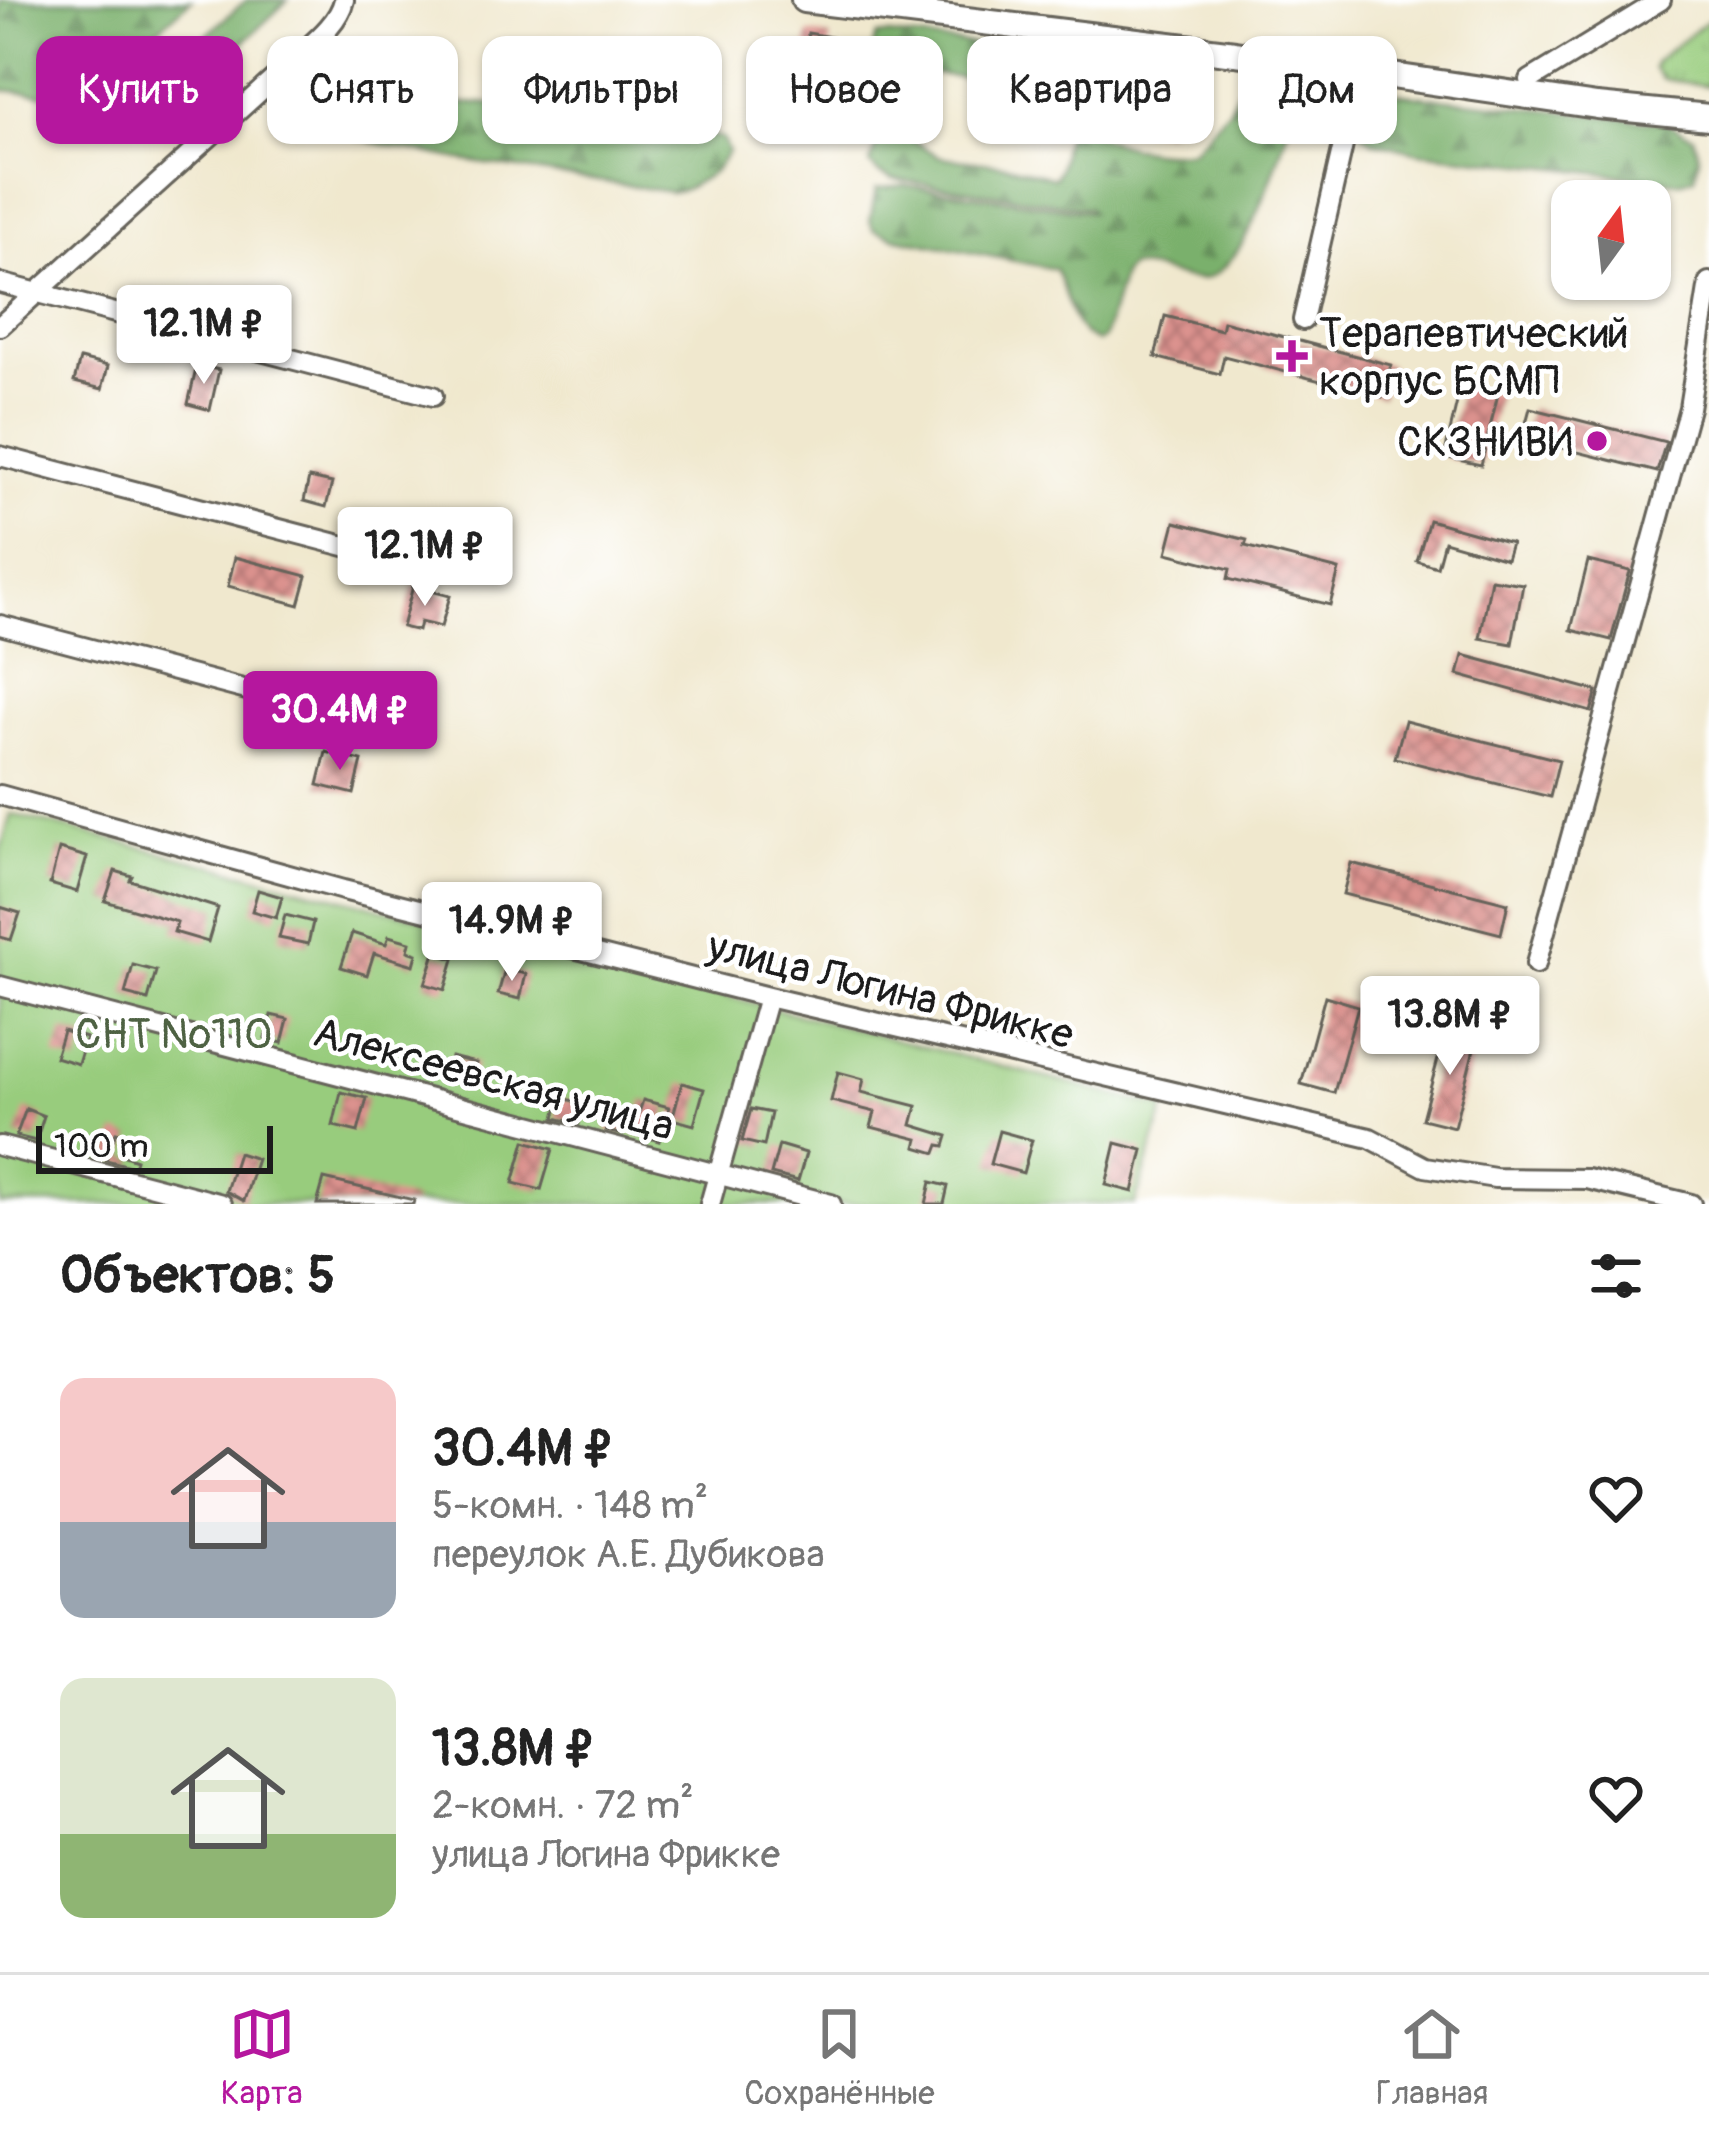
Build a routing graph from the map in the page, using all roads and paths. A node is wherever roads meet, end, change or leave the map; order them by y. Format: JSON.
{"nodes":[{"id":1,"x":344,"y":0,"type":"edge"},
{"id":2,"x":804,"y":0,"type":"edge"},
{"id":3,"x":916,"y":0,"type":"edge"},
{"id":4,"x":1661,"y":0,"type":"edge"},
{"id":5,"x":1238,"y":54,"type":"edge"},
{"id":6,"x":1397,"y":76,"type":"edge"},
{"id":7,"x":1530,"y":80,"type":"junction"},
{"id":8,"x":1709,"y":101,"type":"edge"},
{"id":9,"x":1709,"y":117,"type":"edge"},
{"id":10,"x":1343,"y":144,"type":"edge"},
{"id":11,"x":1709,"y":282,"type":"edge"},
{"id":12,"x":0,"y":283,"type":"edge"},
{"id":13,"x":38,"y":293,"type":"junction"},
{"id":14,"x":1303,"y":320,"type":"dead end"},
{"id":15,"x":0,"y":326,"type":"edge"},
{"id":16,"x":434,"y":396,"type":"dead end"},
{"id":17,"x":0,"y":456,"type":"edge"},
{"id":18,"x":425,"y":567,"type":"dead end"},
{"id":19,"x":0,"y":625,"type":"edge"},
{"id":20,"x":373,"y":723,"type":"dead end"},
{"id":21,"x":3,"y":796,"type":"edge"},
{"id":22,"x":1536,"y":964,"type":"dead end"},
{"id":23,"x":0,"y":986,"type":"edge"},
{"id":24,"x":768,"y":997,"type":"junction"},
{"id":25,"x":0,"y":1146,"type":"edge"},
{"id":26,"x":718,"y":1174,"type":"junction"},
{"id":27,"x":222,"y":1204,"type":"edge"},
{"id":28,"x":710,"y":1204,"type":"edge"},
{"id":29,"x":831,"y":1204,"type":"edge"},
{"id":30,"x":1691,"y":1204,"type":"edge"}],
"edges":[{"from":1,"to":13,"type":"street"},
{"from":2,"to":5,"type":"main road"},
{"from":3,"to":7,"type":"main road"},
{"from":4,"to":7,"type":"street"},
{"from":6,"to":9,"type":"main road"},
{"from":7,"to":8,"type":"main road"},
{"from":10,"to":14,"type":"street"},
{"from":11,"to":22,"type":"street"},
{"from":12,"to":13,"type":"street"},
{"from":13,"to":15,"type":"street"},
{"from":13,"to":16,"type":"street"},
{"from":17,"to":18,"type":"street"},
{"from":19,"to":20,"type":"street"},
{"from":21,"to":24,"type":"street","name":"улица Логина Фрикке"},
{"from":23,"to":26,"type":"street","name":"Алексеевская улица"},
{"from":24,"to":26,"type":"street"},
{"from":24,"to":30,"type":"street","name":"улица Логина Фрикке"},
{"from":25,"to":27,"type":"street"},
{"from":26,"to":28,"type":"street"},
{"from":26,"to":29,"type":"street","name":"Алексеевская улица"}]}
